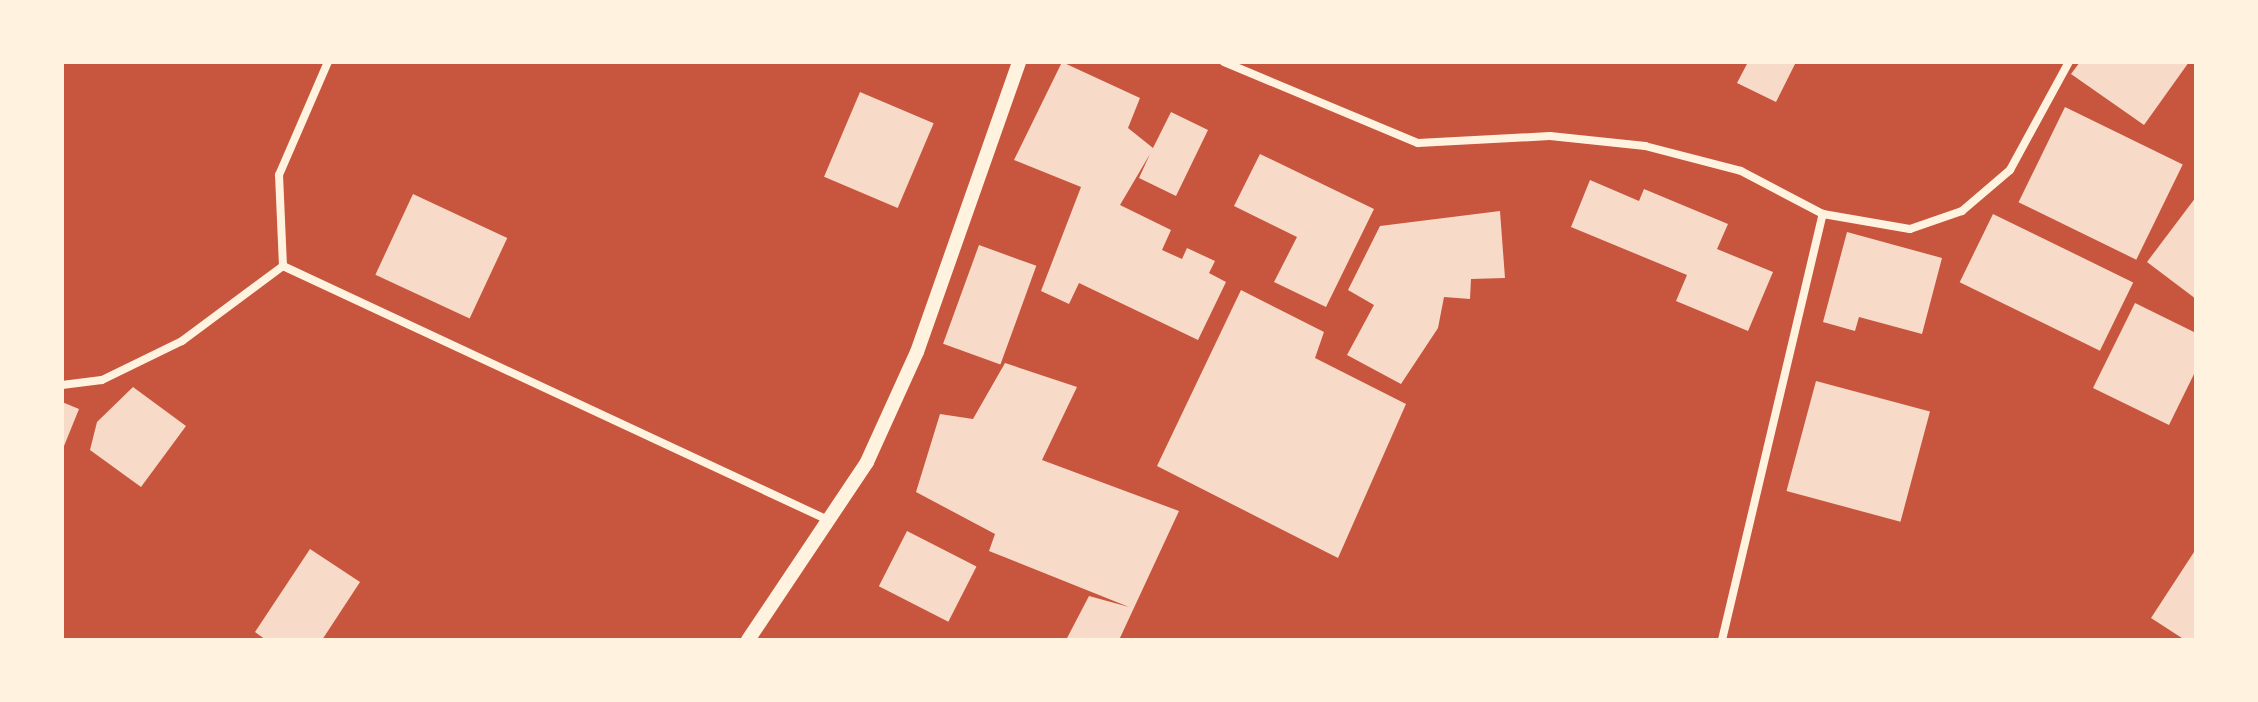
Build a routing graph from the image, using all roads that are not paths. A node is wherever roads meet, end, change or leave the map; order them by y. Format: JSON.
{"nodes":[{"id":1,"x":328,"y":62,"type":"edge"},
{"id":2,"x":1019,"y":62,"type":"edge"},
{"id":3,"x":1224,"y":62,"type":"edge"},
{"id":4,"x":2069,"y":62,"type":"edge"},
{"id":5,"x":1823,"y":214,"type":"junction"},
{"id":6,"x":283,"y":266,"type":"junction"},
{"id":7,"x":62,"y":385,"type":"edge"},
{"id":8,"x":830,"y":521,"type":"junction"},
{"id":9,"x":748,"y":640,"type":"edge"},
{"id":10,"x":1722,"y":640,"type":"edge"}],
"edges":[{"from":1,"to":6,"type":"street"},
{"from":2,"to":8,"type":"street"},
{"from":3,"to":5,"type":"street"},
{"from":4,"to":5,"type":"street"},
{"from":5,"to":10,"type":"street"},
{"from":6,"to":7,"type":"street"},
{"from":6,"to":8,"type":"street"},
{"from":8,"to":9,"type":"street"}]}
